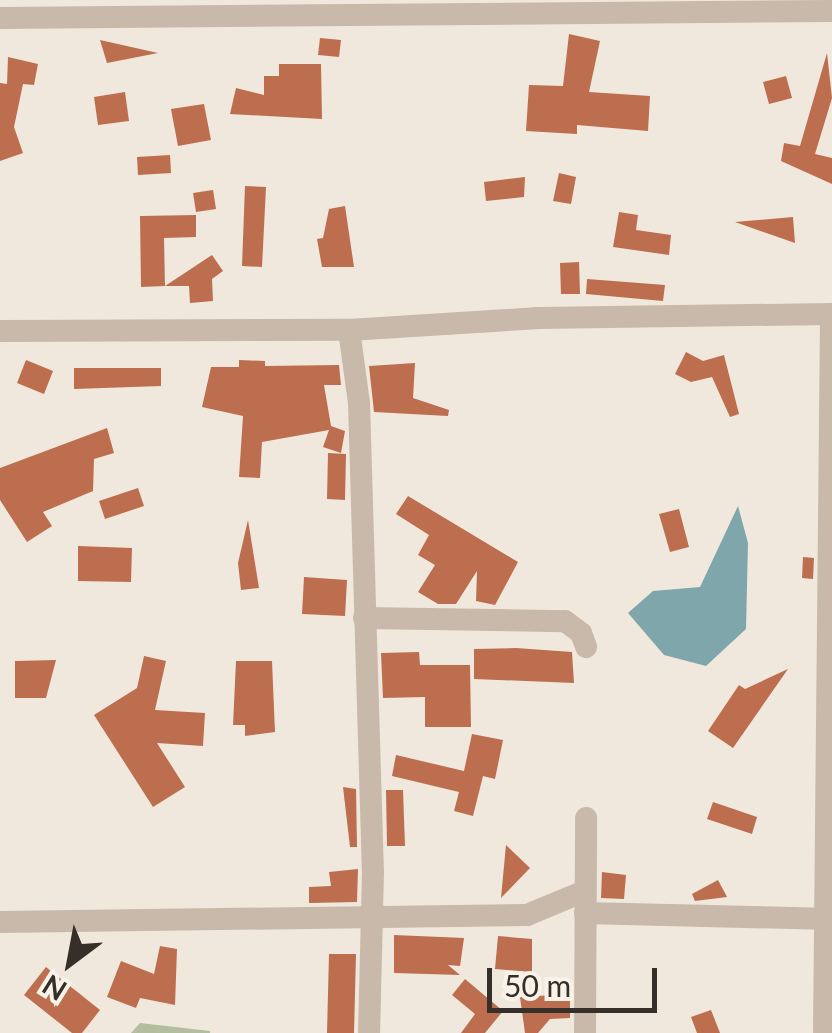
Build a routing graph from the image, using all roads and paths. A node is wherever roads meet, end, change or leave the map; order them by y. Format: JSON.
{"nodes":[{"id":1,"x":679,"y":5,"type":"edge"},
{"id":2,"x":356,"y":7,"type":"edge"},
{"id":3,"x":206,"y":10,"type":"edge"},
{"id":4,"x":832,"y":11,"type":"edge"},
{"id":5,"x":0,"y":18,"type":"edge"},
{"id":6,"x":831,"y":314,"type":"edge"},
{"id":7,"x":349,"y":330,"type":"junction"},
{"id":8,"x":0,"y":331,"type":"edge"},
{"id":9,"x":364,"y":618,"type":"junction"},
{"id":10,"x":830,"y":634,"type":"edge"},
{"id":11,"x":586,"y":648,"type":"dead end"},
{"id":12,"x":586,"y":818,"type":"dead end"},
{"id":13,"x":585,"y":902,"type":"junction"},
{"id":14,"x":373,"y":917,"type":"junction"},
{"id":15,"x":828,"y":918,"type":"edge"},
{"id":16,"x":0,"y":922,"type":"edge"},
{"id":17,"x":369,"y":1033,"type":"edge"},
{"id":18,"x":585,"y":1033,"type":"edge"},
{"id":19,"x":824,"y":1033,"type":"edge"}],
"edges":[{"from":1,"to":2,"type":"street"},
{"from":1,"to":4,"type":"street"},
{"from":2,"to":3,"type":"street"},
{"from":3,"to":5,"type":"street"},
{"from":6,"to":7,"type":"street"},
{"from":6,"to":10,"type":"street"},
{"from":7,"to":8,"type":"street"},
{"from":7,"to":9,"type":"street"},
{"from":9,"to":11,"type":"street"},
{"from":9,"to":14,"type":"street"},
{"from":10,"to":15,"type":"street"},
{"from":12,"to":13,"type":"street"},
{"from":13,"to":14,"type":"street"},
{"from":13,"to":15,"type":"street"},
{"from":13,"to":18,"type":"street"},
{"from":14,"to":16,"type":"street"},
{"from":14,"to":17,"type":"street"},
{"from":15,"to":19,"type":"street"}]}
